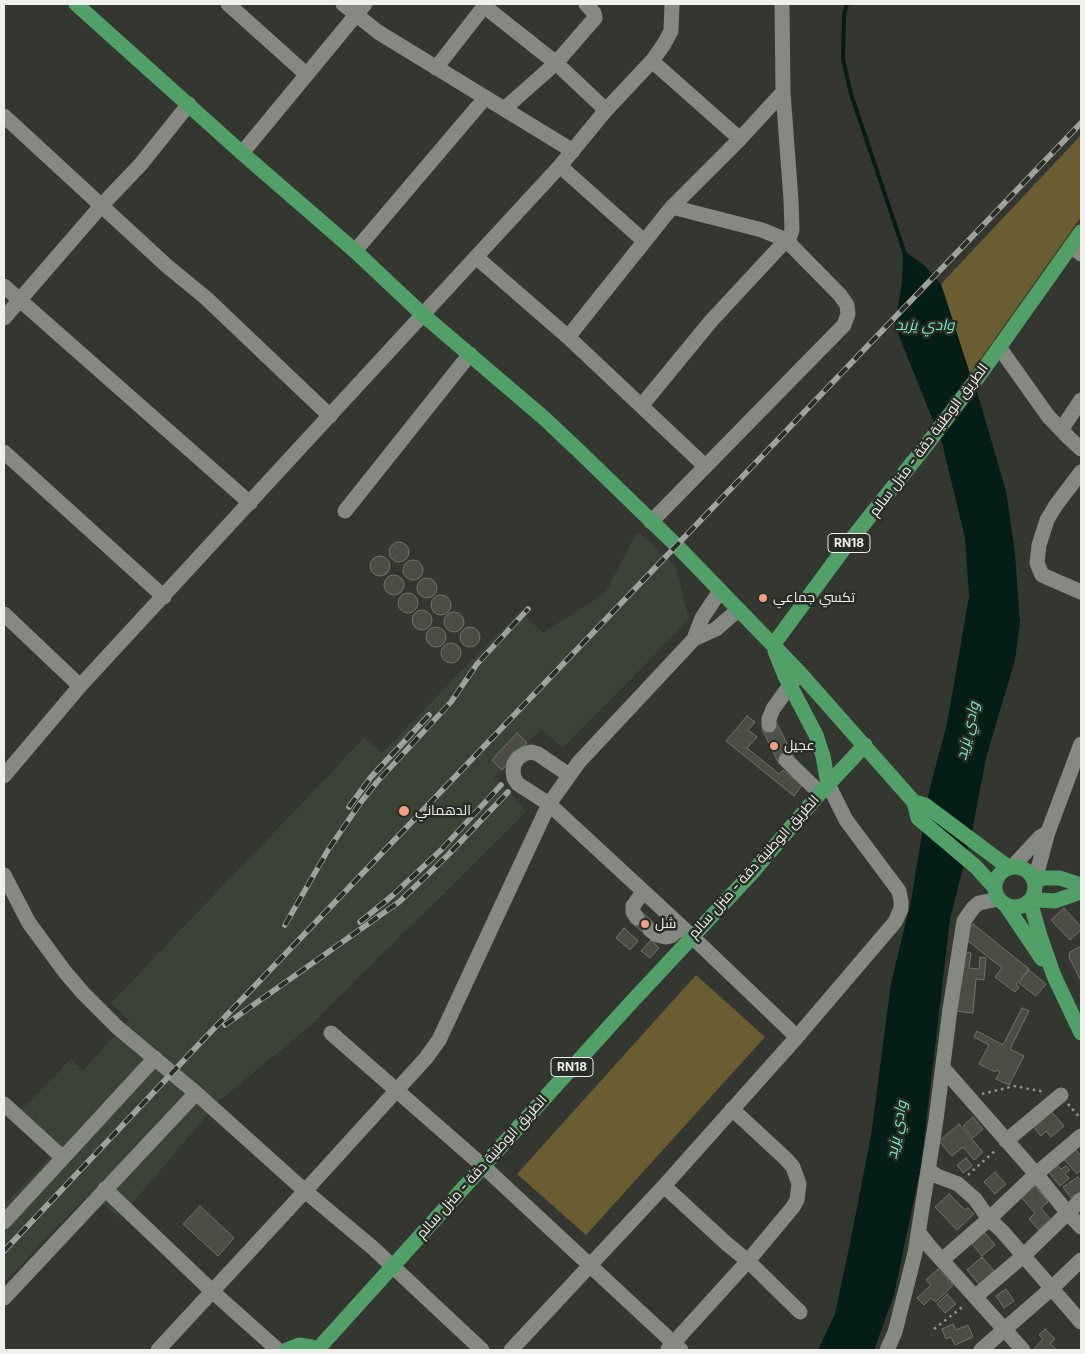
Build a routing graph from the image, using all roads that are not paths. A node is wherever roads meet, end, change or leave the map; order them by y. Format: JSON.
{"nodes":[{"id":1,"x":76,"y":4,"type":"edge"},
{"id":2,"x":228,"y":4,"type":"edge"},
{"id":3,"x":343,"y":4,"type":"edge"},
{"id":4,"x":672,"y":4,"type":"edge"},
{"id":5,"x":782,"y":4,"type":"edge"},
{"id":6,"x":485,"y":5,"type":"edge"},
{"id":7,"x":595,"y":7,"type":"edge"},
{"id":8,"x":360,"y":9,"type":"edge"},
{"id":9,"x":652,"y":61,"type":"junction"},
{"id":10,"x":556,"y":63,"type":"junction"},
{"id":11,"x":436,"y":68,"type":"junction"},
{"id":12,"x":306,"y":74,"type":"junction"},
{"id":13,"x":783,"y":92,"type":"junction"},
{"id":14,"x":485,"y":98,"type":"junction"},
{"id":15,"x":189,"y":104,"type":"junction"},
{"id":16,"x":504,"y":109,"type":"junction"},
{"id":17,"x":606,"y":110,"type":"junction"},
{"id":18,"x":4,"y":116,"type":"edge"},
{"id":19,"x":740,"y":139,"type":"junction"},
{"id":20,"x":573,"y":151,"type":"junction"},
{"id":21,"x":242,"y":153,"type":"junction"},
{"id":22,"x":560,"y":166,"type":"junction"},
{"id":23,"x":101,"y":206,"type":"junction"},
{"id":24,"x":672,"y":207,"type":"junction"},
{"id":25,"x":1081,"y":232,"type":"edge"},
{"id":26,"x":786,"y":240,"type":"junction"},
{"id":27,"x":644,"y":241,"type":"junction"},
{"id":28,"x":1076,"y":250,"type":"edge"},
{"id":29,"x":355,"y":251,"type":"junction"},
{"id":30,"x":476,"y":257,"type":"junction"},
{"id":31,"x":4,"y":286,"type":"edge"},
{"id":32,"x":20,"y":300,"type":"junction"},
{"id":33,"x":422,"y":314,"type":"junction"},
{"id":34,"x":4,"y":318,"type":"edge"},
{"id":35,"x":568,"y":337,"type":"junction"},
{"id":36,"x":998,"y":347,"type":"junction"},
{"id":37,"x":470,"y":354,"type":"junction"},
{"id":38,"x":1081,"y":400,"type":"edge"},
{"id":39,"x":642,"y":405,"type":"junction"},
{"id":40,"x":330,"y":416,"type":"junction"},
{"id":41,"x":1061,"y":430,"type":"junction"},
{"id":42,"x":1081,"y":449,"type":"edge"},
{"id":43,"x":4,"y":452,"type":"edge"},
{"id":44,"x":706,"y":466,"type":"junction"},
{"id":45,"x":1081,"y":472,"type":"edge"},
{"id":46,"x":250,"y":503,"type":"junction"},
{"id":47,"x":345,"y":511,"type":"dead end"},
{"id":48,"x":651,"y":522,"type":"junction"},
{"id":49,"x":720,"y":591,"type":"junction"},
{"id":50,"x":1081,"y":592,"type":"edge"},
{"id":51,"x":164,"y":597,"type":"junction"},
{"id":52,"x":738,"y":610,"type":"junction"},
{"id":53,"x":4,"y":614,"type":"edge"},
{"id":54,"x":694,"y":638,"type":"junction"},
{"id":55,"x":773,"y":644,"type":"junction"},
{"id":56,"x":799,"y":672,"type":"junction"},
{"id":57,"x":80,"y":686,"type":"junction"},
{"id":58,"x":790,"y":687,"type":"junction"},
{"id":59,"x":769,"y":725,"type":"dead end"},
{"id":60,"x":865,"y":745,"type":"junction"},
{"id":61,"x":1079,"y":754,"type":"edge"},
{"id":62,"x":786,"y":760,"type":"tunnel mouth"},
{"id":63,"x":568,"y":775,"type":"junction"},
{"id":64,"x":4,"y":776,"type":"edge"},
{"id":65,"x":824,"y":788,"type":"junction"},
{"id":66,"x":549,"y":804,"type":"junction"},
{"id":67,"x":919,"y":808,"type":"junction"},
{"id":68,"x":1048,"y":832,"type":"junction"},
{"id":69,"x":1011,"y":867,"type":"junction"},
{"id":70,"x":4,"y":875,"type":"edge"},
{"id":71,"x":1034,"y":880,"type":"junction"},
{"id":72,"x":1081,"y":885,"type":"edge"},
{"id":73,"x":643,"y":892,"type":"junction"},
{"id":74,"x":1081,"y":892,"type":"edge"},
{"id":75,"x":999,"y":897,"type":"junction"},
{"id":76,"x":1031,"y":899,"type":"junction"},
{"id":77,"x":637,"y":918,"type":"dead end"},
{"id":78,"x":650,"y":930,"type":"dead end"},
{"id":79,"x":687,"y":932,"type":"junction"},
{"id":80,"x":1054,"y":976,"type":"junction"},
{"id":81,"x":331,"y":1033,"type":"dead end"},
{"id":82,"x":1081,"y":1033,"type":"edge"},
{"id":83,"x":797,"y":1037,"type":"junction"},
{"id":84,"x":155,"y":1058,"type":"junction"},
{"id":85,"x":943,"y":1068,"type":"junction"},
{"id":86,"x":396,"y":1091,"type":"junction"},
{"id":87,"x":196,"y":1092,"type":"junction"},
{"id":88,"x":1061,"y":1096,"type":"road end"},
{"id":89,"x":4,"y":1104,"type":"edge"},
{"id":90,"x":732,"y":1109,"type":"junction"},
{"id":91,"x":1081,"y":1136,"type":"edge"},
{"id":92,"x":1006,"y":1141,"type":"junction"},
{"id":93,"x":63,"y":1158,"type":"junction"},
{"id":94,"x":483,"y":1166,"type":"junction"},
{"id":95,"x":928,"y":1170,"type":"junction"},
{"id":96,"x":1036,"y":1174,"type":"junction"},
{"id":97,"x":664,"y":1186,"type":"junction"},
{"id":98,"x":105,"y":1189,"type":"junction"},
{"id":99,"x":305,"y":1191,"type":"junction"},
{"id":100,"x":1081,"y":1200,"type":"edge"},
{"id":101,"x":1067,"y":1212,"type":"junction"},
{"id":102,"x":989,"y":1219,"type":"junction"},
{"id":103,"x":4,"y":1222,"type":"edge"},
{"id":104,"x":1081,"y":1227,"type":"edge"},
{"id":105,"x":919,"y":1233,"type":"junction"},
{"id":106,"x":1023,"y":1256,"type":"junction"},
{"id":107,"x":942,"y":1260,"type":"junction"},
{"id":108,"x":1081,"y":1260,"type":"edge"},
{"id":109,"x":748,"y":1261,"type":"junction"},
{"id":110,"x":590,"y":1265,"type":"junction"},
{"id":111,"x":392,"y":1266,"type":"junction"},
{"id":112,"x":1052,"y":1288,"type":"junction"},
{"id":113,"x":213,"y":1292,"type":"junction"},
{"id":114,"x":975,"y":1297,"type":"junction"},
{"id":115,"x":4,"y":1298,"type":"edge"},
{"id":116,"x":800,"y":1312,"type":"dead end"},
{"id":117,"x":1081,"y":1322,"type":"edge"},
{"id":118,"x":1005,"y":1330,"type":"junction"},
{"id":119,"x":674,"y":1348,"type":"edge"},
{"id":120,"x":158,"y":1350,"type":"edge"},
{"id":121,"x":278,"y":1350,"type":"edge"},
{"id":122,"x":287,"y":1350,"type":"edge"},
{"id":123,"x":316,"y":1350,"type":"edge"},
{"id":124,"x":482,"y":1350,"type":"edge"},
{"id":125,"x":511,"y":1350,"type":"edge"},
{"id":126,"x":887,"y":1350,"type":"edge"},
{"id":127,"x":981,"y":1350,"type":"edge"},
{"id":128,"x":1023,"y":1350,"type":"edge"}],
"edges":[{"from":1,"to":15,"type":"main road"},
{"from":2,"to":12,"type":"street"},
{"from":3,"to":8,"type":"street"},
{"from":4,"to":9,"type":"street"},
{"from":5,"to":13,"type":"street"},
{"from":6,"to":10,"type":"street"},
{"from":6,"to":11,"type":"street"},
{"from":7,"to":10,"type":"street"},
{"from":8,"to":11,"type":"street"},
{"from":8,"to":12,"type":"street"},
{"from":9,"to":17,"type":"street"},
{"from":9,"to":19,"type":"street"},
{"from":10,"to":16,"type":"street"},
{"from":10,"to":17,"type":"street"},
{"from":11,"to":14,"type":"street"},
{"from":12,"to":21,"type":"street"},
{"from":13,"to":19,"type":"street"},
{"from":13,"to":26,"type":"street"},
{"from":14,"to":16,"type":"street"},
{"from":14,"to":29,"type":"street"},
{"from":15,"to":21,"type":"main road"},
{"from":15,"to":23,"type":"street"},
{"from":16,"to":20,"type":"street"},
{"from":17,"to":20,"type":"street"},
{"from":18,"to":23,"type":"street"},
{"from":19,"to":24,"type":"street"},
{"from":20,"to":22,"type":"street"},
{"from":21,"to":29,"type":"main road"},
{"from":22,"to":27,"type":"street"},
{"from":22,"to":30,"type":"street"},
{"from":23,"to":32,"type":"street"},
{"from":23,"to":40,"type":"street"},
{"from":24,"to":26,"type":"street"},
{"from":24,"to":27,"type":"street"},
{"from":25,"to":28,"type":"main road","name":"الطريق الوطنية دقة - منزل سالم","number":"RN18"},
{"from":26,"to":39,"type":"street"},
{"from":26,"to":44,"type":"street"},
{"from":27,"to":35,"type":"street"},
{"from":28,"to":36,"type":"main road","name":"الطريق الوطنية دقة - منزل سالم","number":"RN18"},
{"from":29,"to":33,"type":"main road"},
{"from":30,"to":33,"type":"street"},
{"from":30,"to":35,"type":"street"},
{"from":31,"to":32,"type":"street"},
{"from":32,"to":34,"type":"street"},
{"from":32,"to":46,"type":"street"},
{"from":33,"to":37,"type":"main road"},
{"from":33,"to":40,"type":"street"},
{"from":35,"to":39,"type":"street"},
{"from":36,"to":41,"type":"street"},
{"from":36,"to":55,"type":"main road","name":"الطريق الوطنية دقة - منزل سالم","number":"RN18"},
{"from":37,"to":47,"type":"street"},
{"from":37,"to":48,"type":"main road"},
{"from":38,"to":41,"type":"street"},
{"from":39,"to":44,"type":"street"},
{"from":40,"to":46,"type":"street"},
{"from":41,"to":42,"type":"street"},
{"from":43,"to":51,"type":"street"},
{"from":44,"to":48,"type":"street"},
{"from":45,"to":50,"type":"street"},
{"from":46,"to":51,"type":"street"},
{"from":48,"to":49,"type":"main road"},
{"from":49,"to":52,"type":"main road"},
{"from":49,"to":54,"type":"street"},
{"from":51,"to":57,"type":"street"},
{"from":52,"to":54,"type":"street"},
{"from":52,"to":55,"type":"main road"},
{"from":53,"to":57,"type":"street"},
{"from":54,"to":63,"type":"street"},
{"from":55,"to":56,"type":"main road"},
{"from":55,"to":58,"type":"main road","name":"الطريق الوطنية دقة - منزل سالم"},
{"from":56,"to":58,"type":"street"},
{"from":56,"to":60,"type":"main road"},
{"from":57,"to":64,"type":"street"},
{"from":58,"to":59,"type":"street"},
{"from":58,"to":65,"type":"main road","name":"الطريق الوطنية دقة - منزل سالم"},
{"from":60,"to":65,"type":"main road","name":"الطريق الوطنية دقة - منزل سالم","number":"RN18"},
{"from":60,"to":67,"type":"main road"},
{"from":61,"to":68,"type":"street"},
{"from":62,"to":65,"type":"street"},
{"from":63,"to":66,"type":"street"},
{"from":63,"to":66,"type":"street"},
{"from":65,"to":79,"type":"main road","name":"الطريق الوطنية دقة - منزل سالم","number":"RN18"},
{"from":65,"to":83,"type":"street"},
{"from":66,"to":73,"type":"street"},
{"from":66,"to":86,"type":"street"},
{"from":67,"to":69,"type":"main road"},
{"from":67,"to":75,"type":"main road"},
{"from":68,"to":69,"type":"street"},
{"from":68,"to":71,"type":"street"},
{"from":69,"to":71,"type":"main road"},
{"from":69,"to":75,"type":"main road"},
{"from":70,"to":84,"type":"street"},
{"from":71,"to":72,"type":"main road"},
{"from":71,"to":76,"type":"main road"},
{"from":73,"to":77,"type":"street"},
{"from":73,"to":79,"type":"street"},
{"from":74,"to":76,"type":"main road"},
{"from":75,"to":76,"type":"main road"},
{"from":75,"to":80,"type":"main road"},
{"from":75,"to":85,"type":"street"},
{"from":76,"to":80,"type":"main road"},
{"from":78,"to":79,"type":"street"},
{"from":79,"to":83,"type":"street"},
{"from":79,"to":94,"type":"main road","name":"الطريق الوطنية دقة - منزل سالم","number":"RN18"},
{"from":80,"to":82,"type":"main road"},
{"from":81,"to":86,"type":"street"},
{"from":83,"to":90,"type":"street"},
{"from":84,"to":87,"type":"street"},
{"from":84,"to":93,"type":"street"},
{"from":85,"to":92,"type":"street"},
{"from":85,"to":95,"type":"street"},
{"from":86,"to":94,"type":"street"},
{"from":86,"to":99,"type":"street"},
{"from":87,"to":98,"type":"street"},
{"from":87,"to":99,"type":"street"},
{"from":88,"to":92,"type":"street"},
{"from":89,"to":93,"type":"street"},
{"from":90,"to":97,"type":"street"},
{"from":90,"to":109,"type":"street"},
{"from":91,"to":96,"type":"street"},
{"from":92,"to":96,"type":"street"},
{"from":93,"to":103,"type":"street"},
{"from":94,"to":110,"type":"street"},
{"from":94,"to":111,"type":"main road","name":"الطريق الوطنية دقة - منزل سالم","number":"RN18"},
{"from":95,"to":102,"type":"street"},
{"from":95,"to":105,"type":"street"},
{"from":96,"to":101,"type":"street"},
{"from":96,"to":102,"type":"street"},
{"from":97,"to":109,"type":"street"},
{"from":97,"to":110,"type":"street"},
{"from":98,"to":113,"type":"street"},
{"from":98,"to":115,"type":"street"},
{"from":99,"to":111,"type":"street"},
{"from":99,"to":113,"type":"street"},
{"from":100,"to":101,"type":"street"},
{"from":101,"to":104,"type":"street"},
{"from":101,"to":106,"type":"street"},
{"from":102,"to":106,"type":"street"},
{"from":102,"to":107,"type":"street"},
{"from":105,"to":107,"type":"street"},
{"from":105,"to":126,"type":"street"},
{"from":106,"to":112,"type":"street"},
{"from":106,"to":114,"type":"street"},
{"from":107,"to":114,"type":"street"},
{"from":108,"to":112,"type":"street"},
{"from":109,"to":116,"type":"street"},
{"from":109,"to":119,"type":"street"},
{"from":110,"to":119,"type":"street"},
{"from":110,"to":125,"type":"street"},
{"from":111,"to":123,"type":"main road","name":"الطريق الوطنية دقة - منزل سالم","number":"RN18"},
{"from":111,"to":124,"type":"street"},
{"from":112,"to":117,"type":"street"},
{"from":112,"to":118,"type":"street"},
{"from":113,"to":120,"type":"street"},
{"from":113,"to":121,"type":"street"},
{"from":114,"to":118,"type":"street"},
{"from":118,"to":127,"type":"street"},
{"from":118,"to":128,"type":"street"},
{"from":122,"to":123,"type":"main road","number":"RN18"}]}
